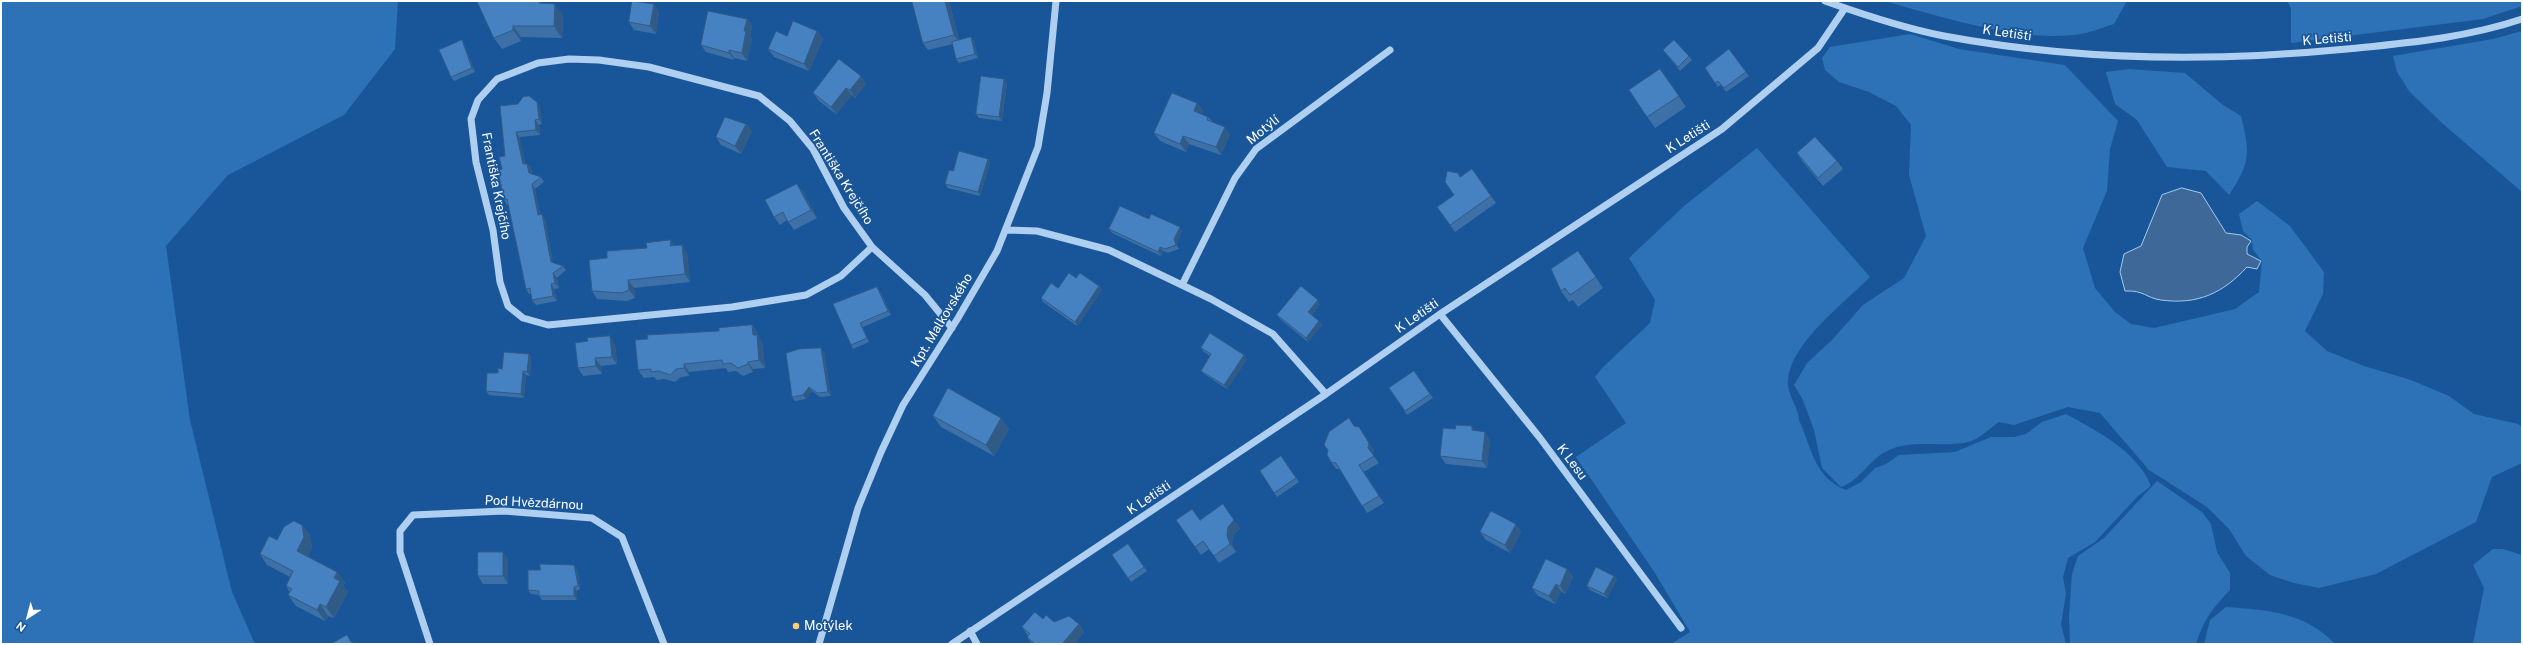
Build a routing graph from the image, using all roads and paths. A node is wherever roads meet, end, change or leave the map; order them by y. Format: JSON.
{"nodes":[{"id":1,"x":1056,"y":1,"type":"edge"},
{"id":2,"x":1825,"y":1,"type":"edge"},
{"id":3,"x":1845,"y":8,"type":"junction"},
{"id":4,"x":2522,"y":19,"type":"edge"},
{"id":5,"x":1390,"y":50,"type":"dead end"},
{"id":6,"x":1006,"y":230,"type":"junction"},
{"id":7,"x":872,"y":247,"type":"junction"},
{"id":8,"x":1182,"y":285,"type":"junction"},
{"id":9,"x":1440,"y":314,"type":"junction"},
{"id":10,"x":952,"y":328,"type":"junction"},
{"id":11,"x":1326,"y":394,"type":"junction"},
{"id":12,"x":1681,"y":628,"type":"dead end"},
{"id":13,"x":970,"y":632,"type":"junction"},
{"id":14,"x":430,"y":644,"type":"edge"},
{"id":15,"x":664,"y":644,"type":"edge"},
{"id":16,"x":819,"y":644,"type":"edge"},
{"id":17,"x":952,"y":644,"type":"edge"},
{"id":18,"x":977,"y":644,"type":"edge"}],
"edges":[{"from":1,"to":6,"type":"street","name":"Kpt. Malkovského"},
{"from":2,"to":3,"type":"street"},
{"from":3,"to":4,"type":"street","name":"K Letišti"},
{"from":3,"to":9,"type":"street","name":"K Letišti"},
{"from":5,"to":8,"type":"street","name":"Motýlí"},
{"from":6,"to":8,"type":"street"},
{"from":6,"to":10,"type":"street","name":"Kpt. Malkovského"},
{"from":7,"to":7,"type":"street","name":"Františka Krejčího"},
{"from":7,"to":10,"type":"street","name":"Františka Krejčího"},
{"from":8,"to":11,"type":"street"},
{"from":9,"to":11,"type":"street","name":"K Letišti"},
{"from":9,"to":12,"type":"street","name":"K Lesu"},
{"from":10,"to":16,"type":"street","name":"Kpt. Malkovského"},
{"from":11,"to":13,"type":"street","name":"K Letišti"},
{"from":13,"to":17,"type":"street","name":"K Letišti"},
{"from":13,"to":18,"type":"street"},
{"from":14,"to":15,"type":"street","name":"Pod Hvězdárnou"}]}
